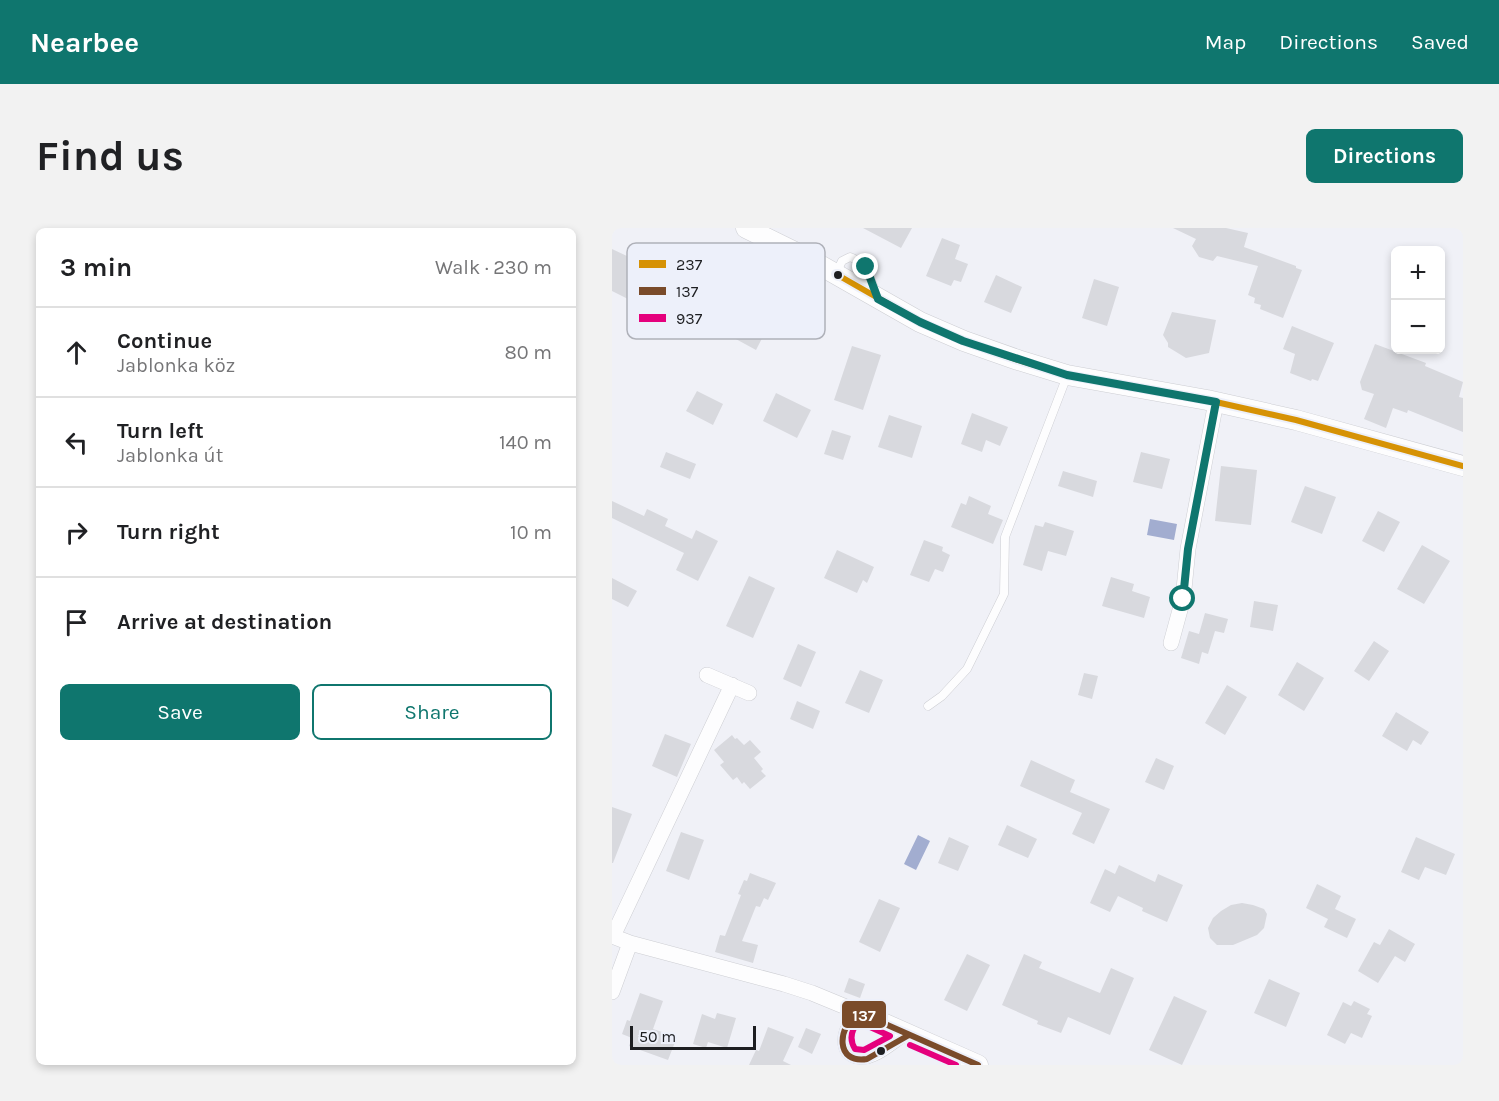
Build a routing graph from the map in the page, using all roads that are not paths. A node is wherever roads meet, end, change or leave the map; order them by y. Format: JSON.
{"nodes":[{"id":1,"x":746,"y":228,"type":"edge"},
{"id":2,"x":775,"y":243,"type":"edge"},
{"id":3,"x":825,"y":268,"type":"edge"},
{"id":4,"x":1067,"y":375,"type":"junction"},
{"id":5,"x":1216,"y":402,"type":"junction"},
{"id":6,"x":1463,"y":466,"type":"edge"},
{"id":7,"x":1171,"y":643,"type":"dead end"},
{"id":8,"x":708,"y":675,"type":"dead end"},
{"id":9,"x":732,"y":685,"type":"junction"},
{"id":10,"x":749,"y":693,"type":"dead end"},
{"id":11,"x":928,"y":706,"type":"dead end"},
{"id":12,"x":613,"y":936,"type":"edge"},
{"id":13,"x":630,"y":943,"type":"junction"},
{"id":14,"x":612,"y":992,"type":"edge"},
{"id":15,"x":858,"y":1012,"type":"junction"},
{"id":16,"x":909,"y":1035,"type":"junction"},
{"id":17,"x":978,"y":1065,"type":"edge"}],
"edges":[{"from":1,"to":2,"type":"street"},
{"from":3,"to":4,"type":"street"},
{"from":4,"to":5,"type":"street"},
{"from":4,"to":11,"type":"lane"},
{"from":5,"to":6,"type":"street"},
{"from":5,"to":7,"type":"street"},
{"from":8,"to":9,"type":"street"},
{"from":9,"to":10,"type":"street"},
{"from":9,"to":12,"type":"street"},
{"from":12,"to":13,"type":"street"},
{"from":13,"to":14,"type":"street"},
{"from":13,"to":15,"type":"street"},
{"from":15,"to":16,"type":"street"},
{"from":15,"to":16,"type":"lane"},
{"from":16,"to":17,"type":"street"}]}
